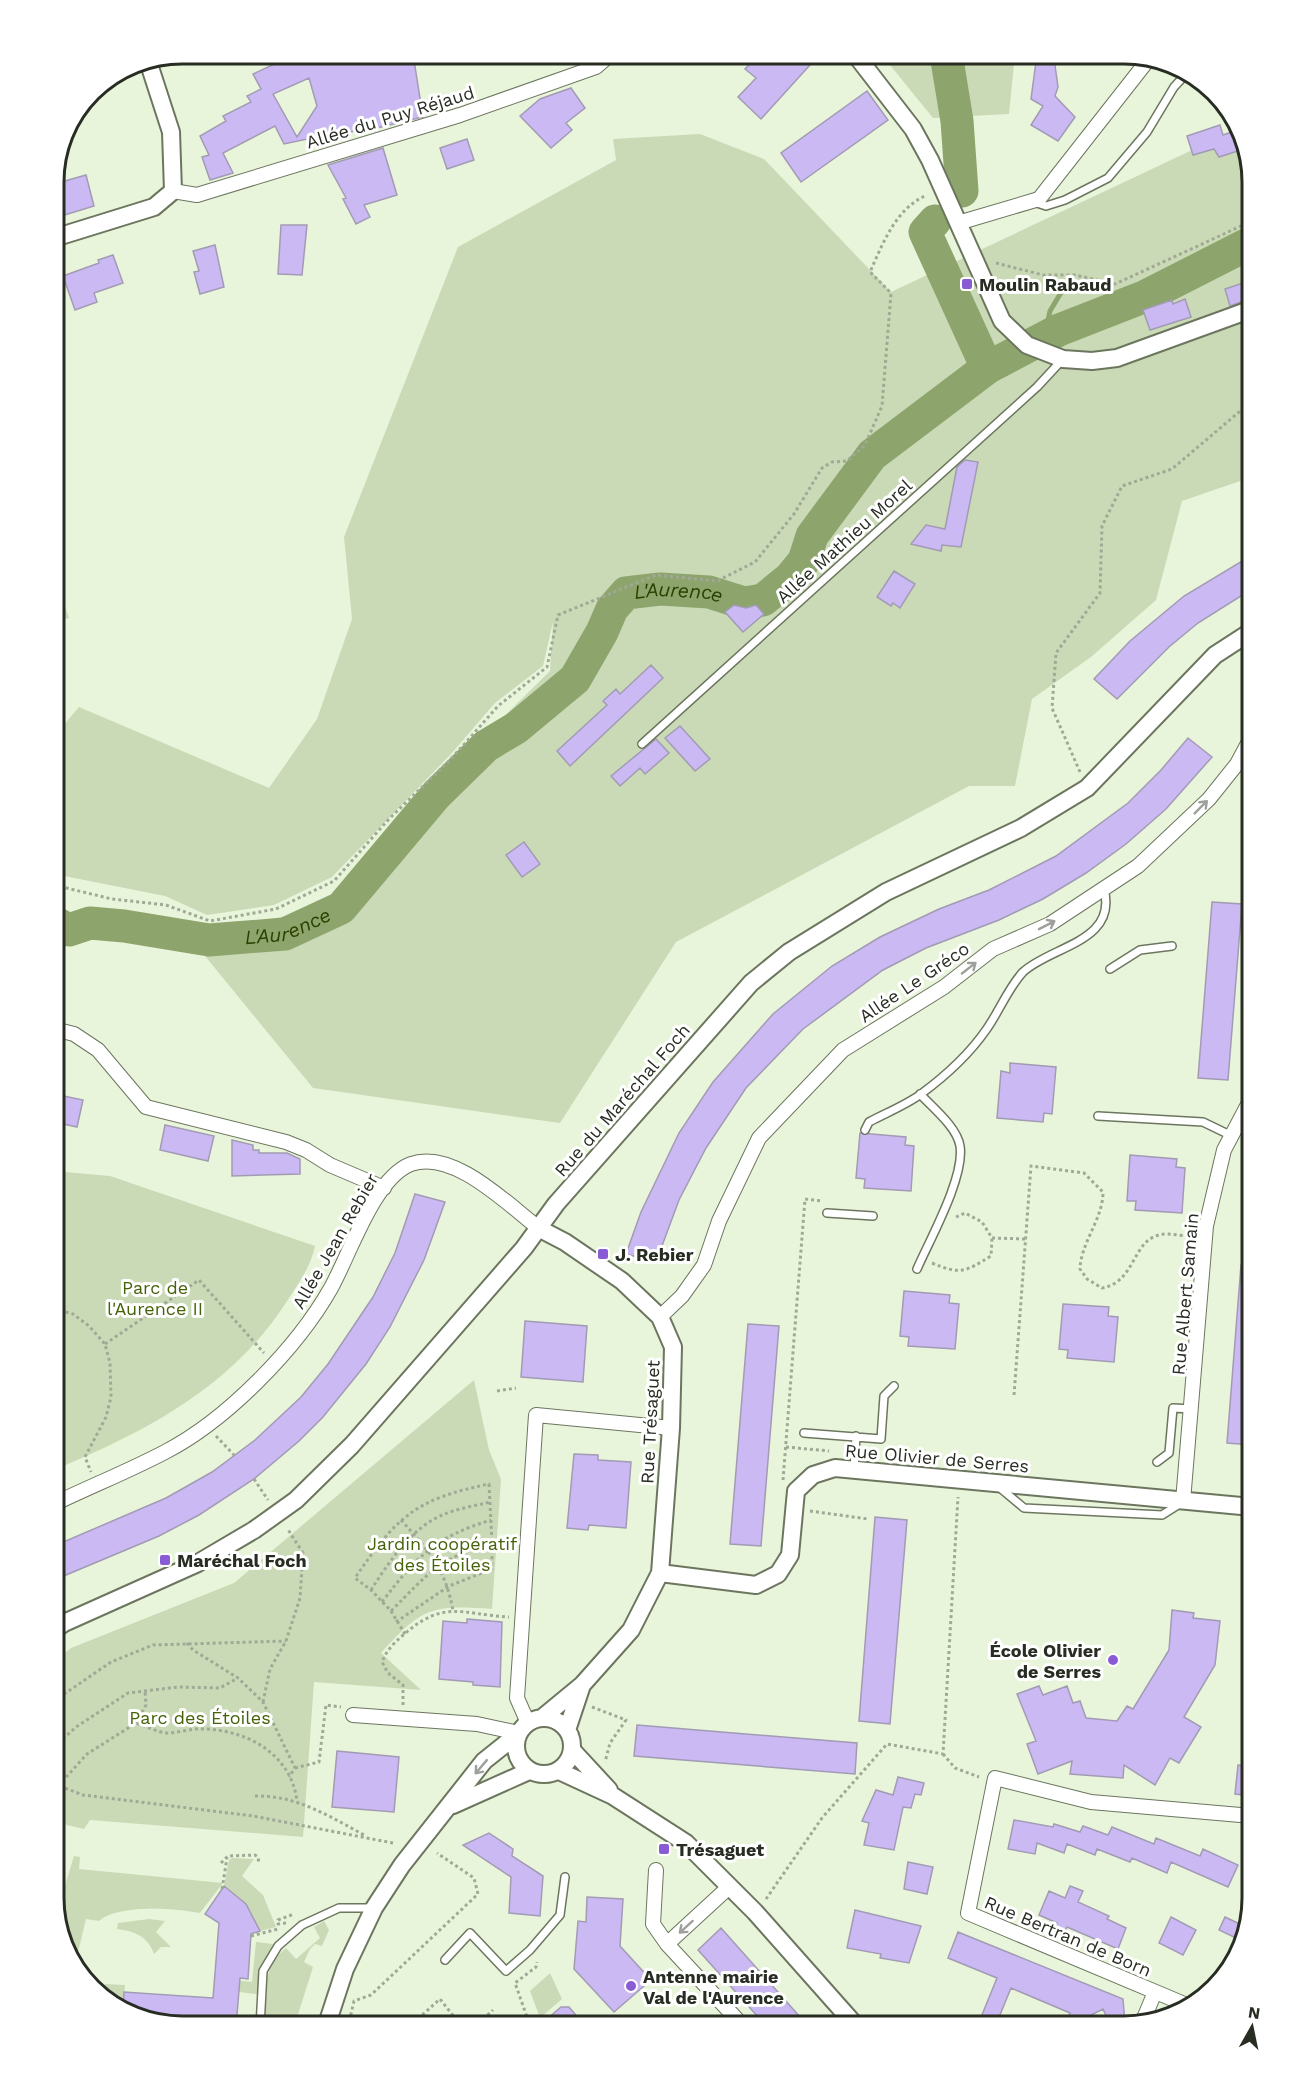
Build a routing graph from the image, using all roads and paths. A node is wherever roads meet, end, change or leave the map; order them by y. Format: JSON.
{"nodes":[{"id":1,"x":599,"y":64,"type":"edge"},
{"id":2,"x":863,"y":65,"type":"edge"},
{"id":3,"x":1143,"y":66,"type":"edge"},
{"id":4,"x":151,"y":69,"type":"edge"},
{"id":5,"x":1181,"y":80,"type":"edge"},
{"id":6,"x":943,"y":189,"type":"junction"},
{"id":7,"x":173,"y":191,"type":"junction"},
{"id":8,"x":1035,"y":202,"type":"junction"},
{"id":9,"x":958,"y":223,"type":"junction"},
{"id":10,"x":1242,"y":226,"type":"edge"},
{"id":11,"x":65,"y":235,"type":"edge"},
{"id":12,"x":976,"y":265,"type":"junction"},
{"id":13,"x":1242,"y":313,"type":"edge"},
{"id":14,"x":1063,"y":359,"type":"junction"},
{"id":15,"x":1242,"y":410,"type":"edge"},
{"id":16,"x":1242,"y":637,"type":"edge"},
{"id":17,"x":642,"y":744,"type":"dead end"},
{"id":18,"x":1242,"y":755,"type":"edge"},
{"id":19,"x":1087,"y":788,"type":"junction"},
{"id":20,"x":65,"y":888,"type":"edge"},
{"id":21,"x":1104,"y":889,"type":"junction"},
{"id":22,"x":1172,"y":946,"type":"dead end"},
{"id":23,"x":1110,"y":969,"type":"dead end"},
{"id":24,"x":65,"y":1032,"type":"edge"},
{"id":25,"x":920,"y":1094,"type":"junction"},
{"id":26,"x":1098,"y":1116,"type":"dead end"},
{"id":27,"x":1242,"y":1116,"type":"edge"},
{"id":28,"x":865,"y":1130,"type":"dead end"},
{"id":29,"x":1232,"y":1136,"type":"junction"},
{"id":30,"x":384,"y":1188,"type":"junction"},
{"id":31,"x":826,"y":1201,"type":"dead end"},
{"id":32,"x":827,"y":1213,"type":"dead end"},
{"id":33,"x":873,"y":1216,"type":"dead end"},
{"id":34,"x":937,"y":1224,"type":"junction"},
{"id":35,"x":540,"y":1229,"type":"junction"},
{"id":36,"x":992,"y":1238,"type":"junction"},
{"id":37,"x":1206,"y":1238,"type":"junction"},
{"id":38,"x":1026,"y":1239,"type":"junction"},
{"id":39,"x":928,"y":1245,"type":"junction"},
{"id":40,"x":917,"y":1269,"type":"dead end"},
{"id":41,"x":64,"y":1311,"type":"edge"},
{"id":42,"x":660,"y":1317,"type":"junction"},
{"id":43,"x":105,"y":1344,"type":"junction"},
{"id":44,"x":273,"y":1363,"type":"junction"},
{"id":45,"x":894,"y":1386,"type":"dead end"},
{"id":46,"x":516,"y":1388,"type":"dead end"},
{"id":47,"x":497,"y":1391,"type":"dead end"},
{"id":48,"x":1014,"y":1395,"type":"dead end"},
{"id":49,"x":1192,"y":1409,"type":"junction"},
{"id":50,"x":207,"y":1426,"type":"junction"},
{"id":51,"x":671,"y":1428,"type":"junction"},
{"id":52,"x":804,"y":1433,"type":"dead end"},
{"id":53,"x":856,"y":1436,"type":"junction"},
{"id":54,"x":786,"y":1447,"type":"junction"},
{"id":55,"x":855,"y":1453,"type":"junction"},
{"id":56,"x":234,"y":1455,"type":"dead end"},
{"id":57,"x":1157,"y":1462,"type":"dead end"},
{"id":58,"x":854,"y":1470,"type":"junction"},
{"id":59,"x":254,"y":1479,"type":"dead end"},
{"id":60,"x":959,"y":1480,"type":"junction"},
{"id":61,"x":783,"y":1482,"type":"dead end"},
{"id":62,"x":96,"y":1483,"type":"junction"},
{"id":63,"x":64,"y":1499,"type":"edge"},
{"id":64,"x":1183,"y":1501,"type":"junction"},
{"id":65,"x":490,"y":1502,"type":"junction"},
{"id":66,"x":1242,"y":1506,"type":"edge"},
{"id":67,"x":793,"y":1508,"type":"junction"},
{"id":68,"x":277,"y":1513,"type":"junction"},
{"id":69,"x":868,"y":1519,"type":"dead end"},
{"id":70,"x":401,"y":1520,"type":"junction"},
{"id":71,"x":491,"y":1520,"type":"junction"},
{"id":72,"x":290,"y":1532,"type":"dead end"},
{"id":73,"x":414,"y":1535,"type":"junction"},
{"id":74,"x":492,"y":1543,"type":"junction"},
{"id":75,"x":428,"y":1550,"type":"junction"},
{"id":76,"x":437,"y":1565,"type":"junction"},
{"id":77,"x":660,"y":1573,"type":"junction"},
{"id":78,"x":449,"y":1586,"type":"junction"},
{"id":79,"x":372,"y":1590,"type":"junction"},
{"id":80,"x":382,"y":1602,"type":"junction"},
{"id":81,"x":391,"y":1611,"type":"junction"},
{"id":82,"x":453,"y":1611,"type":"junction"},
{"id":83,"x":522,"y":1618,"type":"junction"},
{"id":84,"x":396,"y":1622,"type":"junction"},
{"id":85,"x":64,"y":1623,"type":"edge"},
{"id":86,"x":405,"y":1634,"type":"junction"},
{"id":87,"x":286,"y":1641,"type":"junction"},
{"id":88,"x":187,"y":1643,"type":"junction"},
{"id":89,"x":238,"y":1678,"type":"junction"},
{"id":90,"x":146,"y":1691,"type":"junction"},
{"id":91,"x":579,"y":1693,"type":"junction"},
{"id":92,"x":64,"y":1694,"type":"edge"},
{"id":93,"x":263,"y":1702,"type":"junction"},
{"id":94,"x":349,"y":1711,"type":"joint"},
{"id":95,"x":402,"y":1720,"type":"junction"},
{"id":96,"x":136,"y":1723,"type":"junction"},
{"id":97,"x":530,"y":1725,"type":"junction"},
{"id":98,"x":567,"y":1730,"type":"junction"},
{"id":99,"x":64,"y":1739,"type":"edge"},
{"id":100,"x":572,"y":1750,"type":"junction"},
{"id":101,"x":943,"y":1754,"type":"junction"},
{"id":102,"x":604,"y":1765,"type":"dead end"},
{"id":103,"x":295,"y":1768,"type":"junction"},
{"id":104,"x":529,"y":1771,"type":"junction"},
{"id":105,"x":559,"y":1771,"type":"junction"},
{"id":106,"x":64,"y":1777,"type":"edge"},
{"id":107,"x":289,"y":1778,"type":"junction"},
{"id":108,"x":995,"y":1778,"type":"junction"},
{"id":109,"x":64,"y":1788,"type":"edge"},
{"id":110,"x":255,"y":1796,"type":"dead end"},
{"id":111,"x":613,"y":1796,"type":"junction"},
{"id":112,"x":297,"y":1801,"type":"junction"},
{"id":113,"x":450,"y":1807,"type":"junction"},
{"id":114,"x":1242,"y":1815,"type":"edge"},
{"id":115,"x":368,"y":1837,"type":"junction"},
{"id":116,"x":393,"y":1844,"type":"dead end"},
{"id":117,"x":437,"y":1852,"type":"dead end"},
{"id":118,"x":228,"y":1856,"type":"junction"},
{"id":119,"x":221,"y":1863,"type":"dead end"},
{"id":120,"x":259,"y":1864,"type":"dead end"},
{"id":121,"x":656,"y":1870,"type":"dead end"},
{"id":122,"x":565,"y":1877,"type":"dead end"},
{"id":123,"x":729,"y":1887,"type":"junction"},
{"id":124,"x":222,"y":1889,"type":"dead end"},
{"id":125,"x":766,"y":1900,"type":"dead end"},
{"id":126,"x":374,"y":1908,"type":"junction"},
{"id":127,"x":296,"y":1914,"type":"dead end"},
{"id":128,"x":251,"y":1936,"type":"dead end"},
{"id":129,"x":667,"y":1944,"type":"junction"},
{"id":130,"x":445,"y":1960,"type":"dead end"},
{"id":131,"x":537,"y":1962,"type":"dead end"},
{"id":132,"x":1155,"y":1992,"type":"junction"},
{"id":133,"x":1179,"y":2002,"type":"edge"},
{"id":134,"x":493,"y":2010,"type":"dead end"},
{"id":135,"x":1146,"y":2014,"type":"edge"},
{"id":136,"x":261,"y":2016,"type":"edge"},
{"id":137,"x":330,"y":2016,"type":"edge"},
{"id":138,"x":351,"y":2016,"type":"edge"},
{"id":139,"x":422,"y":2016,"type":"edge"},
{"id":140,"x":453,"y":2016,"type":"edge"},
{"id":141,"x":486,"y":2016,"type":"edge"},
{"id":142,"x":527,"y":2016,"type":"edge"},
{"id":143,"x":734,"y":2016,"type":"edge"},
{"id":144,"x":847,"y":2016,"type":"edge"}],
"edges":[{"from":1,"to":7,"type":"street","name":"Allée du Puy Réjaud"},
{"from":2,"to":6,"type":"street"},
{"from":3,"to":8,"type":"street"},
{"from":4,"to":7,"type":"street"},
{"from":5,"to":8,"type":"lane"},
{"from":6,"to":9,"type":"street"},
{"from":6,"to":20,"type":"path"},
{"from":7,"to":11,"type":"street"},
{"from":8,"to":9,"type":"street"},
{"from":9,"to":12,"type":"street"},
{"from":10,"to":12,"type":"path"},
{"from":12,"to":14,"type":"street"},
{"from":13,"to":14,"type":"street"},
{"from":14,"to":17,"type":"lane","name":"Allée Mathieu Morel"},
{"from":15,"to":19,"type":"path"},
{"from":16,"to":19,"type":"street","name":"Rue du Maréchal Foch"},
{"from":21,"to":18,"type":"street","name":"Allée Le Gréco","one_way":true},
{"from":19,"to":35,"type":"street","name":"Rue du Maréchal Foch"},
{"from":21,"to":25,"type":"lane"},
{"from":42,"to":21,"type":"street","name":"Allée Le Gréco","one_way":true},
{"from":22,"to":23,"type":"lane"},
{"from":24,"to":30,"type":"street"},
{"from":25,"to":28,"type":"lane"},
{"from":25,"to":34,"type":"lane"},
{"from":26,"to":29,"type":"lane"},
{"from":27,"to":29,"type":"street","name":"Rue Albert Samain"},
{"from":29,"to":37,"type":"street","name":"Rue Albert Samain"},
{"from":30,"to":35,"type":"street","name":"Allée Jean Rebier"},
{"from":30,"to":44,"type":"street","name":"Allée Jean Rebier"},
{"from":31,"to":54,"type":"path"},
{"from":32,"to":33,"type":"lane"},
{"from":34,"to":36,"type":"path"},
{"from":34,"to":39,"type":"lane"},
{"from":35,"to":42,"type":"street","name":"Rue Trésaguet"},
{"from":35,"to":68,"type":"street","name":"Rue du Maréchal Foch"},
{"from":36,"to":38,"type":"path"},
{"from":36,"to":39,"type":"path"},
{"from":37,"to":38,"type":"path"},
{"from":37,"to":49,"type":"street","name":"Rue Albert Samain"},
{"from":38,"to":48,"type":"path"},
{"from":39,"to":40,"type":"lane"},
{"from":41,"to":43,"type":"path"},
{"from":42,"to":51,"type":"street","name":"Rue Trésaguet"},
{"from":43,"to":44,"type":"path"},
{"from":43,"to":62,"type":"path"},
{"from":44,"to":50,"type":"street","name":"Allée Jean Rebier"},
{"from":45,"to":53,"type":"lane"},
{"from":46,"to":47,"type":"path"},
{"from":49,"to":57,"type":"lane"},
{"from":49,"to":64,"type":"street","name":"Rue Albert Samain"},
{"from":50,"to":56,"type":"path"},
{"from":50,"to":62,"type":"street","name":"Allée Jean Rebier"},
{"from":51,"to":77,"type":"street","name":"Rue Trésaguet"},
{"from":51,"to":83,"type":"street"},
{"from":52,"to":53,"type":"lane"},
{"from":53,"to":55,"type":"lane"},
{"from":54,"to":55,"type":"path"},
{"from":54,"to":61,"type":"path"},
{"from":55,"to":58,"type":"lane"},
{"from":58,"to":60,"type":"street","name":"Rue Olivier de Serres"},
{"from":58,"to":67,"type":"street","name":"Rue Olivier de Serres"},
{"from":59,"to":68,"type":"path"},
{"from":60,"to":64,"type":"street","name":"Rue Olivier de Serres"},
{"from":60,"to":101,"type":"path"},
{"from":62,"to":63,"type":"street","name":"Allée Jean Rebier"},
{"from":64,"to":66,"type":"street","name":"Rue Olivier de Serres"},
{"from":65,"to":70,"type":"path"},
{"from":65,"to":71,"type":"path"},
{"from":65,"to":73,"type":"path"},
{"from":67,"to":69,"type":"path"},
{"from":67,"to":77,"type":"street","name":"Rue Olivier de Serres"},
{"from":68,"to":85,"type":"street","name":"Rue du Maréchal Foch"},
{"from":70,"to":73,"type":"path"},
{"from":70,"to":79,"type":"path"},
{"from":71,"to":74,"type":"path"},
{"from":71,"to":75,"type":"path"},
{"from":72,"to":87,"type":"path"},
{"from":73,"to":75,"type":"path"},
{"from":73,"to":79,"type":"path"},
{"from":74,"to":76,"type":"path"},
{"from":74,"to":78,"type":"path"},
{"from":75,"to":76,"type":"path"},
{"from":75,"to":80,"type":"path"},
{"from":76,"to":78,"type":"path"},
{"from":76,"to":81,"type":"path"},
{"from":77,"to":91,"type":"street"},
{"from":78,"to":82,"type":"path"},
{"from":78,"to":84,"type":"path"},
{"from":79,"to":80,"type":"path"},
{"from":80,"to":81,"type":"path"},
{"from":81,"to":84,"type":"path"},
{"from":82,"to":83,"type":"path"},
{"from":82,"to":86,"type":"path"},
{"from":83,"to":97,"type":"street"},
{"from":84,"to":86,"type":"path"},
{"from":86,"to":95,"type":"path"},
{"from":87,"to":88,"type":"path"},
{"from":87,"to":93,"type":"path"},
{"from":88,"to":89,"type":"path"},
{"from":88,"to":92,"type":"path"},
{"from":89,"to":90,"type":"path"},
{"from":89,"to":93,"type":"path"},
{"from":90,"to":96,"type":"path"},
{"from":90,"to":99,"type":"path"},
{"from":91,"to":97,"type":"street"},
{"from":91,"to":98,"type":"street"},
{"from":91,"to":102,"type":"path"},
{"from":93,"to":103,"type":"path"},
{"from":94,"to":95,"type":"street"},
{"from":94,"to":103,"type":"path"},
{"from":95,"to":97,"type":"street"},
{"from":96,"to":106,"type":"path"},
{"from":96,"to":107,"type":"path"},
{"from":97,"to":98,"type":"street"},
{"from":97,"to":104,"type":"street"},
{"from":97,"to":113,"type":"street","one_way":true},
{"from":98,"to":100,"type":"street"},
{"from":100,"to":105,"type":"street"},
{"from":100,"to":111,"type":"street"},
{"from":101,"to":108,"type":"path"},
{"from":101,"to":125,"type":"path"},
{"from":103,"to":107,"type":"path"},
{"from":104,"to":105,"type":"street"},
{"from":104,"to":113,"type":"street"},
{"from":105,"to":111,"type":"street"},
{"from":107,"to":112,"type":"path"},
{"from":108,"to":114,"type":"street"},
{"from":108,"to":132,"type":"street","name":"Rue Bertran de Born"},
{"from":109,"to":115,"type":"path"},
{"from":110,"to":112,"type":"path"},
{"from":111,"to":123,"type":"street"},
{"from":112,"to":115,"type":"path"},
{"from":113,"to":126,"type":"street"},
{"from":115,"to":116,"type":"path"},
{"from":117,"to":138,"type":"path"},
{"from":118,"to":119,"type":"path"},
{"from":118,"to":120,"type":"path"},
{"from":118,"to":124,"type":"path"},
{"from":121,"to":129,"type":"street"},
{"from":122,"to":130,"type":"lane"},
{"from":123,"to":129,"type":"street","one_way":true},
{"from":123,"to":144,"type":"street"},
{"from":126,"to":136,"type":"lane"},
{"from":126,"to":137,"type":"street"},
{"from":127,"to":128,"type":"path"},
{"from":129,"to":143,"type":"street"},
{"from":131,"to":142,"type":"path"},
{"from":132,"to":133,"type":"street","name":"Rue Bertran de Born"},
{"from":132,"to":135,"type":"street"},
{"from":134,"to":141,"type":"path"},
{"from":139,"to":140,"type":"path"}]}
